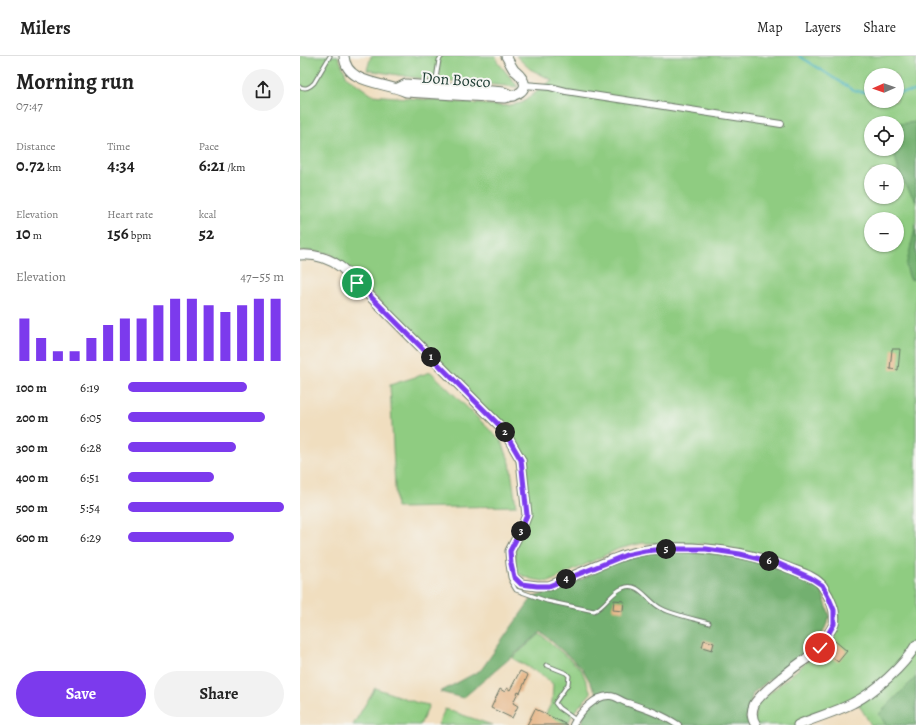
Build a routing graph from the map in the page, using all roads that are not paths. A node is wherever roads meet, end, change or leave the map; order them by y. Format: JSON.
{"nodes":[{"id":1,"x":330,"y":56,"type":"edge"},
{"id":2,"x":344,"y":56,"type":"edge"},
{"id":3,"x":442,"y":56,"type":"edge"},
{"id":4,"x":506,"y":56,"type":"edge"},
{"id":5,"x":524,"y":85,"type":"junction"},
{"id":6,"x":435,"y":86,"type":"junction"},
{"id":7,"x":300,"y":87,"type":"edge"},
{"id":8,"x":398,"y":88,"type":"junction"},
{"id":9,"x":513,"y":96,"type":"junction"},
{"id":10,"x":781,"y":124,"type":"dead end"},
{"id":11,"x":300,"y":255,"type":"edge"},
{"id":12,"x":514,"y":577,"type":"junction"},
{"id":13,"x":709,"y":623,"type":"dead end"},
{"id":14,"x":916,"y":645,"type":"edge"},
{"id":15,"x":546,"y":665,"type":"dead end"},
{"id":16,"x":574,"y":722,"type":"edge"},
{"id":17,"x":678,"y":725,"type":"edge"},
{"id":18,"x":756,"y":725,"type":"edge"},
{"id":19,"x":798,"y":725,"type":"edge"}],
"edges":[{"from":1,"to":7,"type":"lane"},
{"from":2,"to":8,"type":"street","name":"Don Bosco"},
{"from":3,"to":6,"type":"lane"},
{"from":4,"to":5,"type":"street"},
{"from":5,"to":9,"type":"street","name":"Don Bosco"},
{"from":5,"to":10,"type":"street"},
{"from":6,"to":8,"type":"street","name":"Don Bosco"},
{"from":6,"to":9,"type":"street","name":"Don Bosco"},
{"from":8,"to":9,"type":"street","name":"Don Bosco"},
{"from":11,"to":12,"type":"street"},
{"from":12,"to":13,"type":"lane"},
{"from":12,"to":18,"type":"street"},
{"from":14,"to":19,"type":"street"},
{"from":15,"to":16,"type":"lane"},
{"from":16,"to":17,"type":"street"}]}
